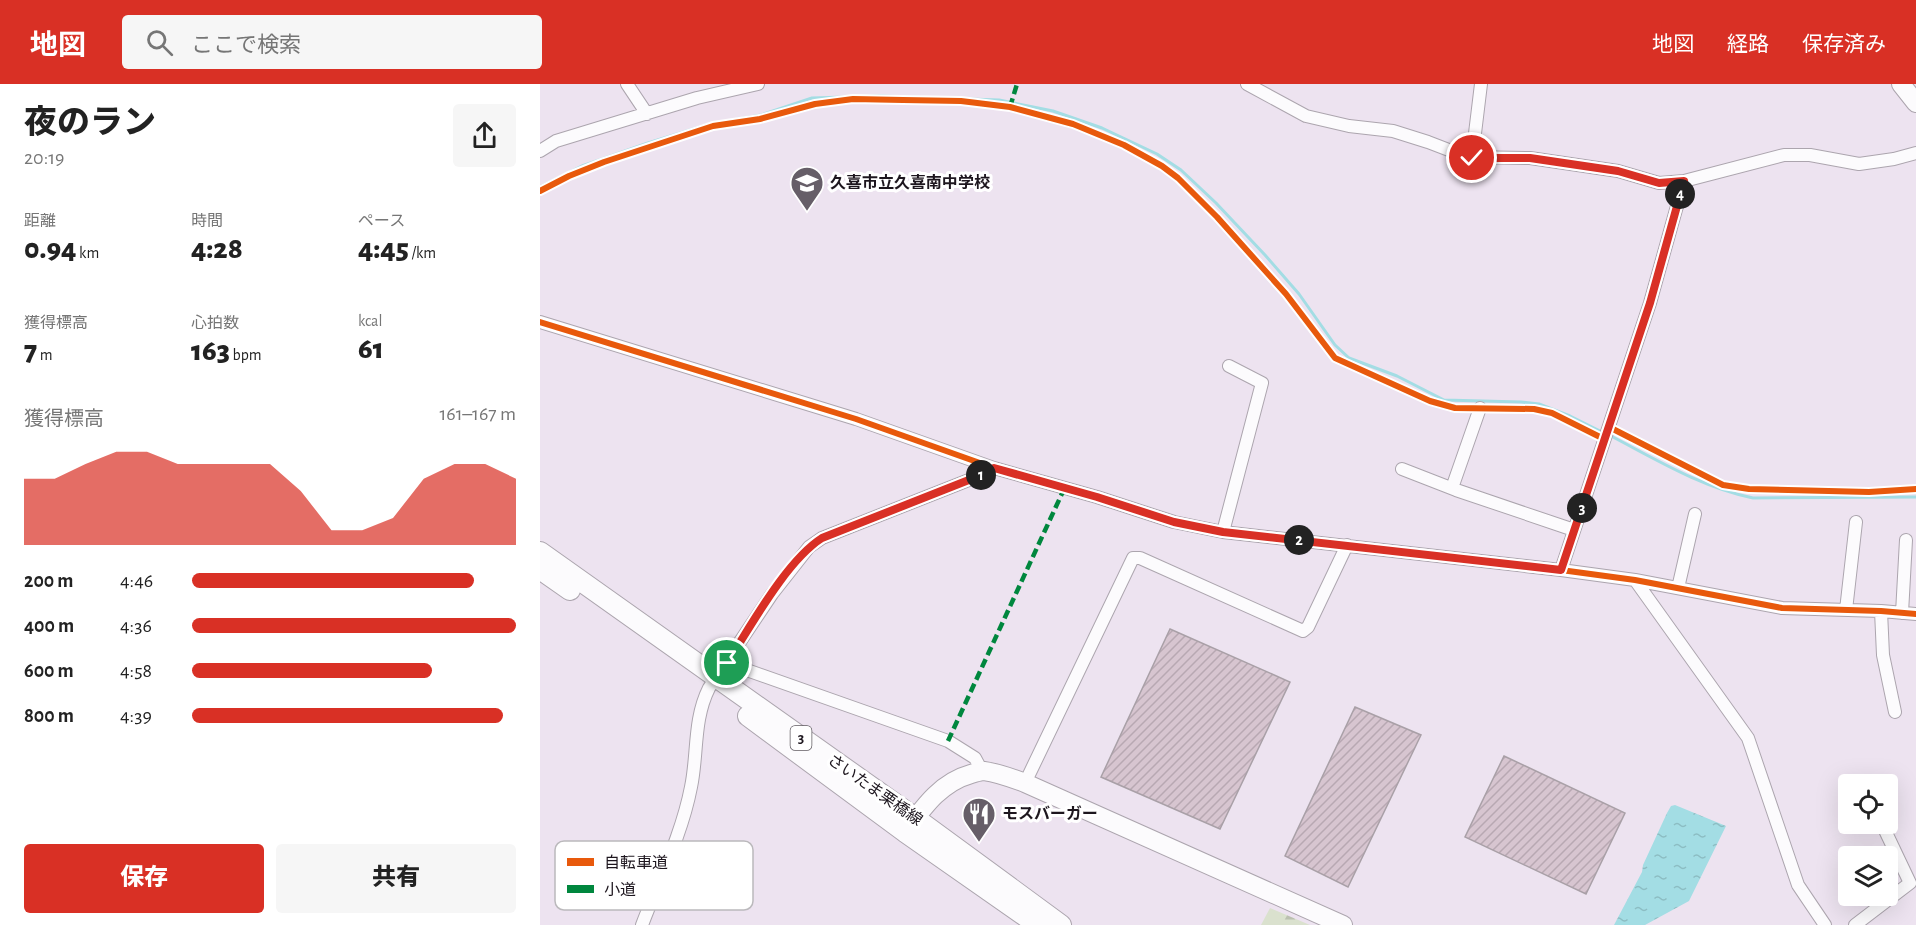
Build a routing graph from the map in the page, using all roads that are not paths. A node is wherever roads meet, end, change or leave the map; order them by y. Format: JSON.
{"nodes":[{"id":1,"x":627,"y":84,"type":"edge"},
{"id":2,"x":697,"y":84,"type":"edge"},
{"id":3,"x":758,"y":84,"type":"edge"},
{"id":4,"x":1247,"y":84,"type":"edge"},
{"id":5,"x":1481,"y":84,"type":"edge"},
{"id":6,"x":1900,"y":84,"type":"edge"},
{"id":7,"x":697,"y":98,"type":"junction"},
{"id":8,"x":1916,"y":103,"type":"edge"},
{"id":9,"x":647,"y":114,"type":"junction"},
{"id":10,"x":540,"y":151,"type":"edge"},
{"id":11,"x":1916,"y":153,"type":"edge"},
{"id":12,"x":1472,"y":158,"type":"junction"},
{"id":13,"x":1684,"y":181,"type":"junction"},
{"id":14,"x":540,"y":322,"type":"edge"},
{"id":15,"x":1229,"y":366,"type":"dead end"},
{"id":16,"x":1480,"y":408,"type":"dead end"},
{"id":17,"x":994,"y":468,"type":"junction"},
{"id":18,"x":1402,"y":469,"type":"dead end"},
{"id":19,"x":1452,"y":488,"type":"junction"},
{"id":20,"x":1695,"y":514,"type":"dead end"},
{"id":21,"x":1856,"y":522,"type":"dead end"},
{"id":22,"x":1574,"y":530,"type":"junction"},
{"id":23,"x":1223,"y":532,"type":"junction"},
{"id":24,"x":1906,"y":540,"type":"dead end"},
{"id":25,"x":1347,"y":545,"type":"junction"},
{"id":26,"x":540,"y":552,"type":"edge"},
{"id":27,"x":540,"y":569,"type":"edge"},
{"id":28,"x":1561,"y":570,"type":"junction"},
{"id":29,"x":1635,"y":580,"type":"junction"},
{"id":30,"x":1678,"y":588,"type":"junction"},
{"id":31,"x":1846,"y":610,"type":"junction"},
{"id":32,"x":1881,"y":610,"type":"junction"},
{"id":33,"x":1902,"y":613,"type":"junction"},
{"id":34,"x":1916,"y":614,"type":"edge"},
{"id":35,"x":717,"y":676,"type":"junction"},
{"id":36,"x":1895,"y":712,"type":"dead end"},
{"id":37,"x":982,"y":771,"type":"junction"},
{"id":38,"x":1025,"y":783,"type":"junction"},
{"id":39,"x":910,"y":825,"type":"junction"},
{"id":40,"x":1887,"y":834,"type":"edge"},
{"id":41,"x":675,"y":841,"type":"edge"},
{"id":42,"x":648,"y":910,"type":"edge"},
{"id":43,"x":642,"y":925,"type":"edge"},
{"id":44,"x":1038,"y":925,"type":"edge"},
{"id":45,"x":1061,"y":925,"type":"edge"},
{"id":46,"x":1343,"y":925,"type":"edge"},
{"id":47,"x":1825,"y":925,"type":"edge"},
{"id":48,"x":1855,"y":925,"type":"edge"}],
"edges":[{"from":1,"to":9,"type":"street"},
{"from":2,"to":7,"type":"street"},
{"from":3,"to":7,"type":"street"},
{"from":4,"to":12,"type":"street"},
{"from":5,"to":12,"type":"street"},
{"from":6,"to":8,"type":"street"},
{"from":7,"to":9,"type":"street"},
{"from":9,"to":10,"type":"street"},
{"from":11,"to":13,"type":"street"},
{"from":12,"to":13,"type":"street"},
{"from":13,"to":22,"type":"street"},
{"from":14,"to":17,"type":"street"},
{"from":15,"to":23,"type":"street"},
{"from":16,"to":19,"type":"street"},
{"from":17,"to":23,"type":"street"},
{"from":17,"to":35,"type":"street"},
{"from":18,"to":19,"type":"street"},
{"from":19,"to":22,"type":"street"},
{"from":20,"to":30,"type":"street"},
{"from":21,"to":31,"type":"street"},
{"from":22,"to":28,"type":"street"},
{"from":23,"to":25,"type":"street"},
{"from":24,"to":33,"type":"street"},
{"from":25,"to":28,"type":"street"},
{"from":25,"to":38,"type":"street"},
{"from":26,"to":35,"type":"main road","name":"さいたま栗橋線","number":"3"},
{"from":27,"to":35,"type":"main road","name":"さいたま栗橋線","number":"3"},
{"from":28,"to":29,"type":"street"},
{"from":29,"to":30,"type":"street"},
{"from":29,"to":47,"type":"street"},
{"from":30,"to":31,"type":"street"},
{"from":31,"to":32,"type":"street"},
{"from":32,"to":33,"type":"street"},
{"from":32,"to":36,"type":"street"},
{"from":33,"to":34,"type":"street"},
{"from":35,"to":37,"type":"street"},
{"from":35,"to":39,"type":"main road","name":"さいたま栗橋線","number":"3"},
{"from":35,"to":41,"type":"street"},
{"from":37,"to":38,"type":"street"},
{"from":37,"to":39,"type":"street"},
{"from":38,"to":46,"type":"street"},
{"from":39,"to":44,"type":"main road","name":"さいたま栗橋線","number":"3"},
{"from":39,"to":45,"type":"main road","name":"さいたま栗橋線","number":"3"},
{"from":40,"to":48,"type":"street"},
{"from":42,"to":43,"type":"street"}]}
